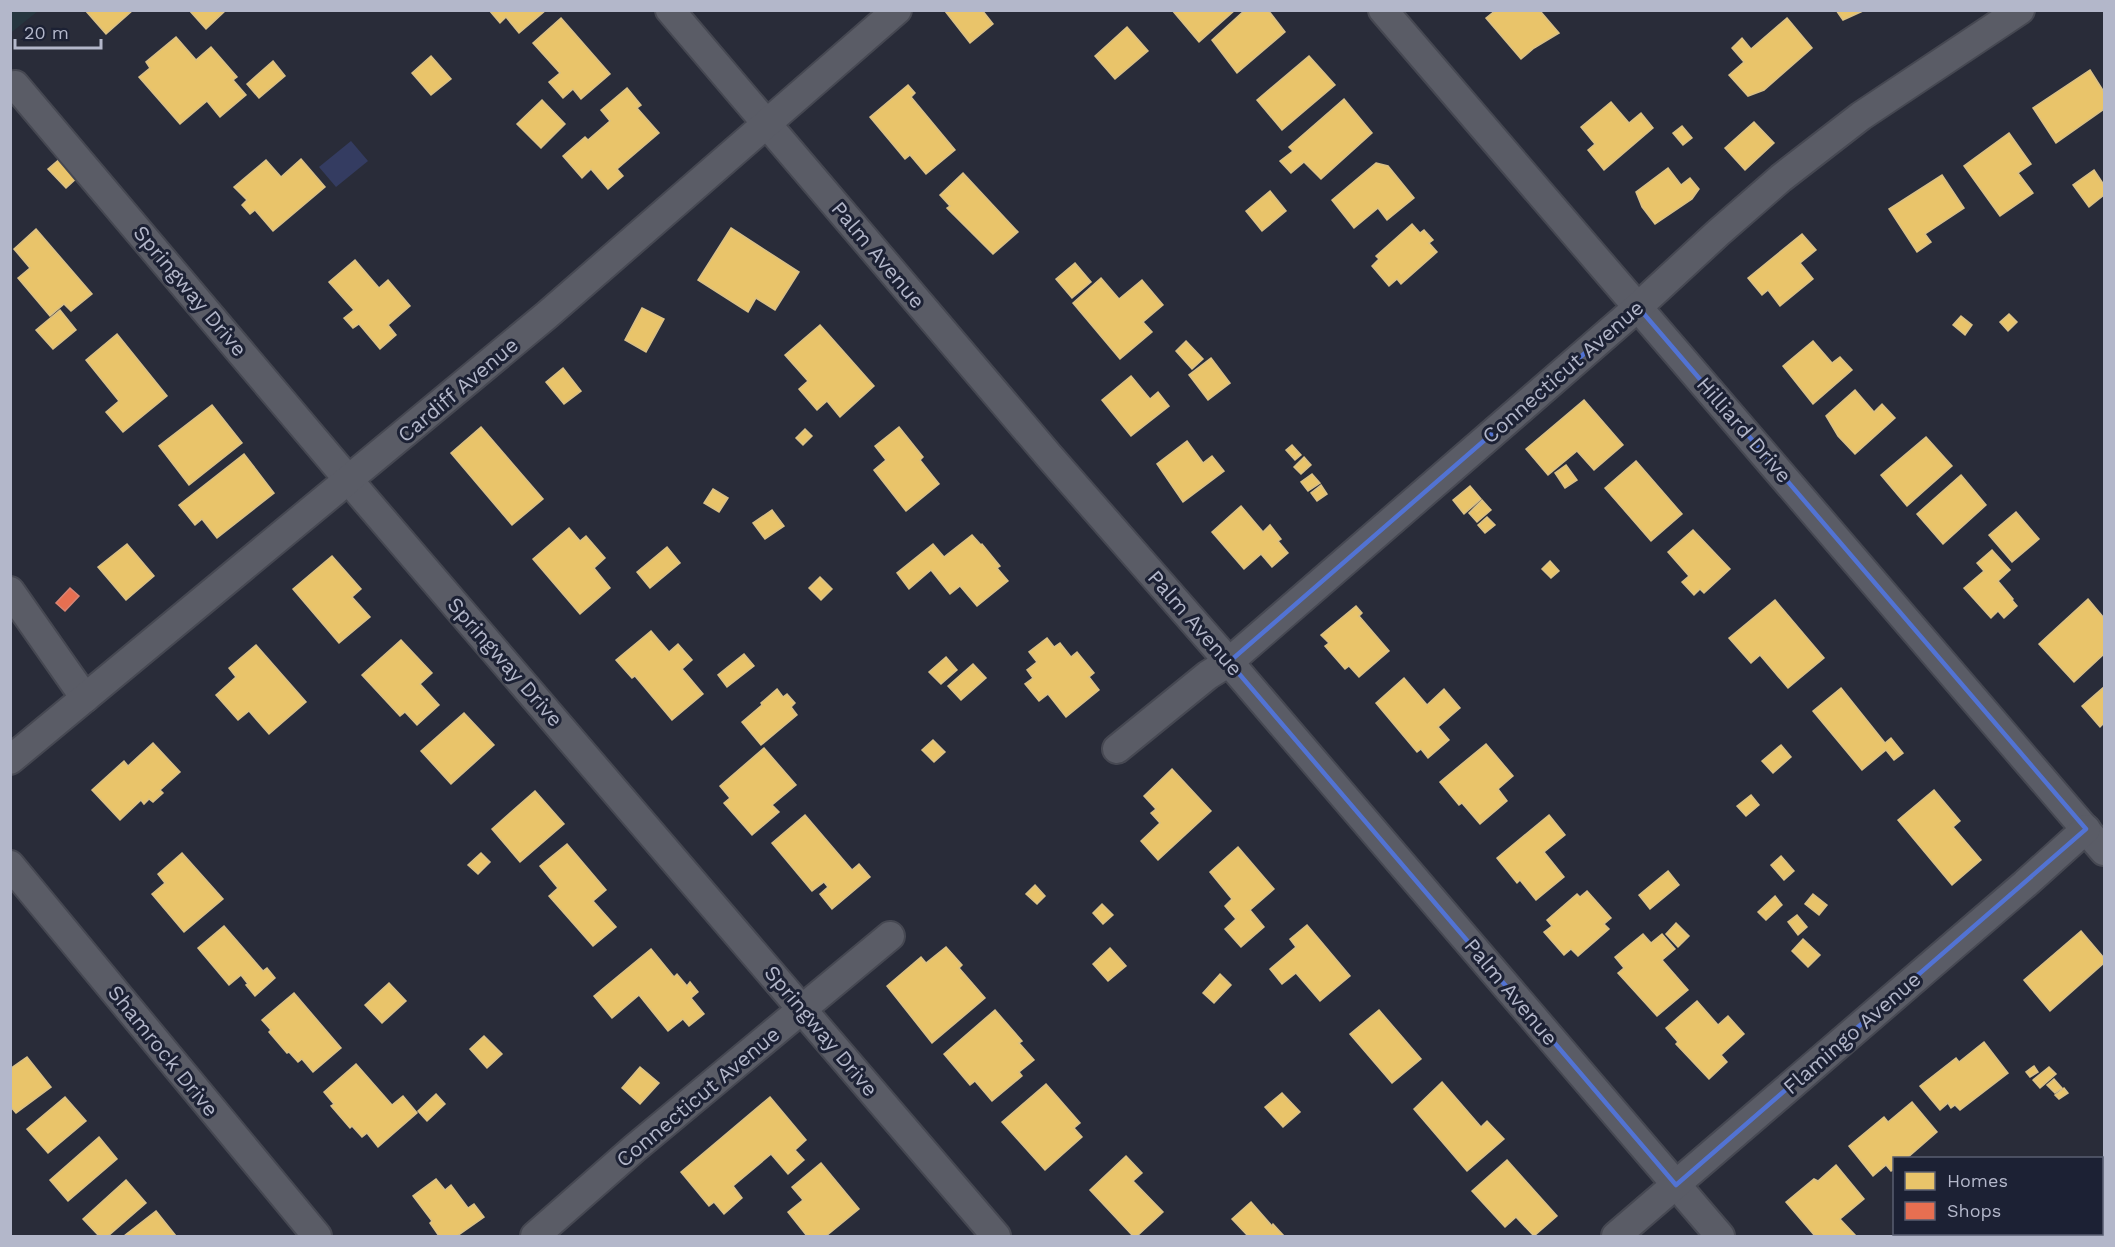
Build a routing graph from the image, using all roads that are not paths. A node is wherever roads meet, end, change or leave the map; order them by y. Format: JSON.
{"nodes":[{"id":1,"x":670,"y":10,"type":"edge"},
{"id":2,"x":897,"y":10,"type":"edge"},
{"id":3,"x":1383,"y":10,"type":"edge"},
{"id":4,"x":2020,"y":10,"type":"edge"},
{"id":5,"x":15,"y":85,"type":"dead end"},
{"id":6,"x":767,"y":125,"type":"junction"},
{"id":7,"x":1638,"y":307,"type":"junction"},
{"id":8,"x":350,"y":480,"type":"junction"},
{"id":9,"x":10,"y":591,"type":"edge"},
{"id":10,"x":1229,"y":662,"type":"junction"},
{"id":11,"x":85,"y":698,"type":"junction"},
{"id":12,"x":1117,"y":749,"type":"dead end"},
{"id":13,"x":10,"y":760,"type":"edge"},
{"id":14,"x":2086,"y":829,"type":"junction"},
{"id":15,"x":2104,"y":851,"type":"edge"},
{"id":16,"x":10,"y":865,"type":"edge"},
{"id":17,"x":890,"y":936,"type":"dead end"},
{"id":18,"x":802,"y":1009,"type":"junction"},
{"id":19,"x":1676,"y":1185,"type":"junction"},
{"id":20,"x":317,"y":1236,"type":"edge"},
{"id":21,"x":535,"y":1236,"type":"edge"},
{"id":22,"x":996,"y":1236,"type":"edge"},
{"id":23,"x":1616,"y":1236,"type":"edge"},
{"id":24,"x":1720,"y":1236,"type":"edge"}],
"edges":[{"from":1,"to":6,"type":"street","name":"Palm Avenue"},
{"from":2,"to":6,"type":"street","name":"Cardiff Avenue"},
{"from":3,"to":7,"type":"street","name":"Hilliard Drive"},
{"from":4,"to":7,"type":"street","name":"Connecticut Avenue"},
{"from":5,"to":8,"type":"street","name":"Springway Drive"},
{"from":6,"to":8,"type":"street","name":"Cardiff Avenue"},
{"from":6,"to":10,"type":"street","name":"Palm Avenue"},
{"from":7,"to":10,"type":"street","name":"Connecticut Avenue"},
{"from":7,"to":14,"type":"street","name":"Hilliard Drive"},
{"from":8,"to":11,"type":"street","name":"Cardiff Avenue"},
{"from":8,"to":18,"type":"street","name":"Springway Drive"},
{"from":9,"to":11,"type":"street"},
{"from":10,"to":12,"type":"street","name":"Connecticut Avenue"},
{"from":10,"to":19,"type":"street","name":"Palm Avenue"},
{"from":11,"to":13,"type":"street","name":"Cardiff Avenue"},
{"from":14,"to":15,"type":"street","name":"Hilliard Drive"},
{"from":14,"to":19,"type":"street","name":"Flamingo Avenue"},
{"from":16,"to":20,"type":"street","name":"Shamrock Drive"},
{"from":17,"to":18,"type":"street","name":"Connecticut Avenue"},
{"from":18,"to":21,"type":"street","name":"Connecticut Avenue"},
{"from":18,"to":22,"type":"street","name":"Springway Drive"},
{"from":19,"to":23,"type":"street","name":"Flamingo Avenue"},
{"from":19,"to":24,"type":"street","name":"Palm Avenue"}]}
